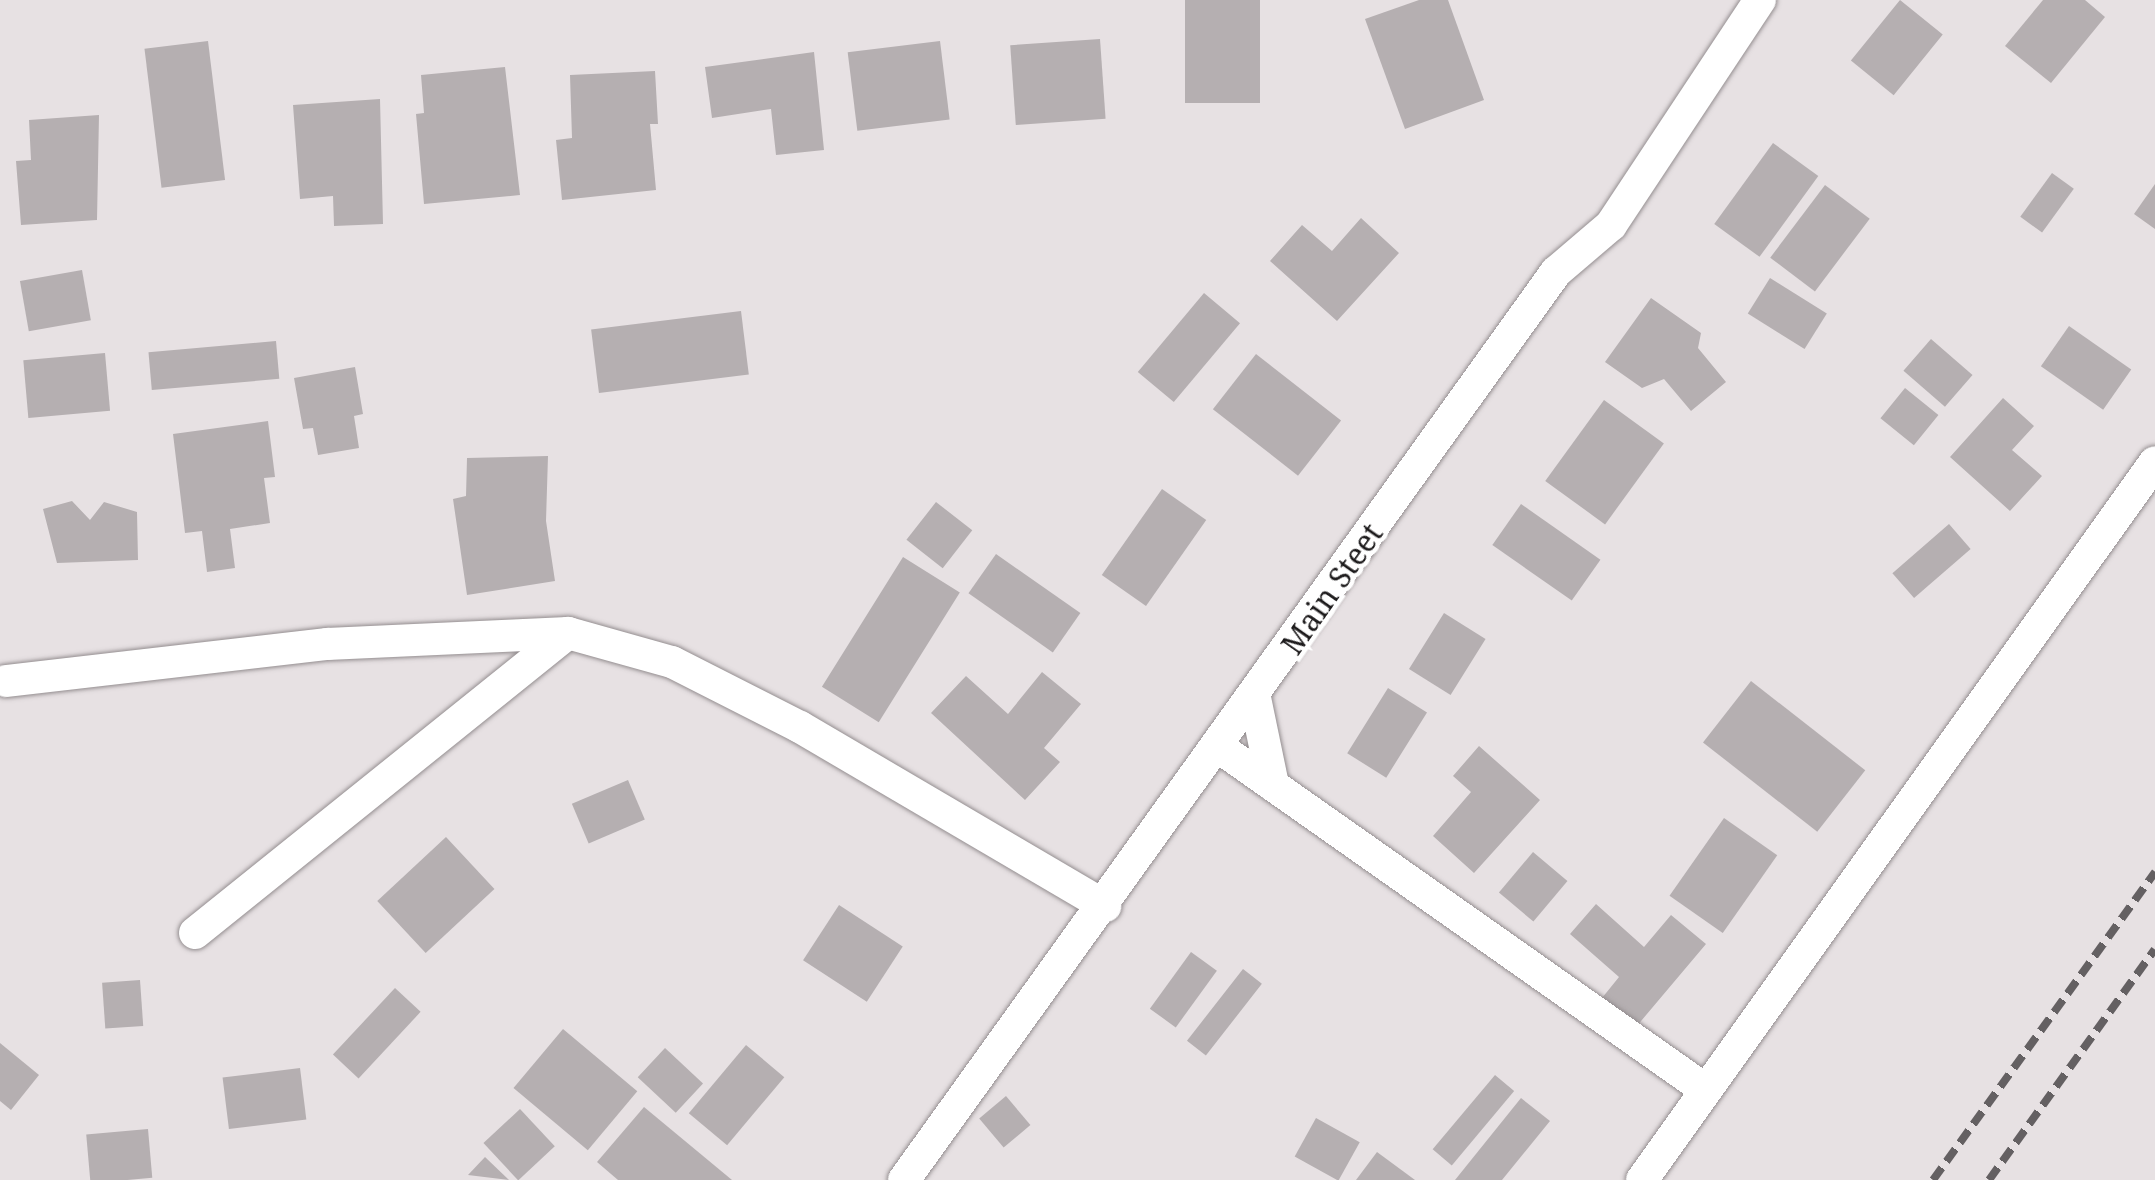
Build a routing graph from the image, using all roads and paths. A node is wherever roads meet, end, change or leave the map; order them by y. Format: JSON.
{"nodes":[{"id":1,"x":1760,"y":0,"type":"edge"},
{"id":2,"x":2155,"y":462,"type":"edge"},
{"id":3,"x":568,"y":634,"type":"junction"},
{"id":4,"x":6,"y":681,"type":"dead end"},
{"id":5,"x":1255,"y":698,"type":"junction"},
{"id":6,"x":1220,"y":748,"type":"junction"},
{"id":7,"x":1273,"y":785,"type":"junction"},
{"id":8,"x":1105,"y":906,"type":"junction"},
{"id":9,"x":195,"y":933,"type":"dead end"},
{"id":10,"x":1703,"y":1088,"type":"junction"},
{"id":11,"x":904,"y":1180,"type":"edge"},
{"id":12,"x":1642,"y":1180,"type":"edge"}],
"edges":[{"from":1,"to":5,"type":"street","name":"Main Steet"},
{"from":2,"to":10,"type":"street"},
{"from":3,"to":4,"type":"street"},
{"from":3,"to":8,"type":"street"},
{"from":3,"to":9,"type":"street"},
{"from":5,"to":6,"type":"street","name":"Main Steet"},
{"from":5,"to":7,"type":"street"},
{"from":6,"to":7,"type":"street"},
{"from":6,"to":8,"type":"street","name":"Main Steet"},
{"from":7,"to":10,"type":"street"},
{"from":8,"to":11,"type":"street","name":"Main Steet"},
{"from":10,"to":12,"type":"street"}]}
